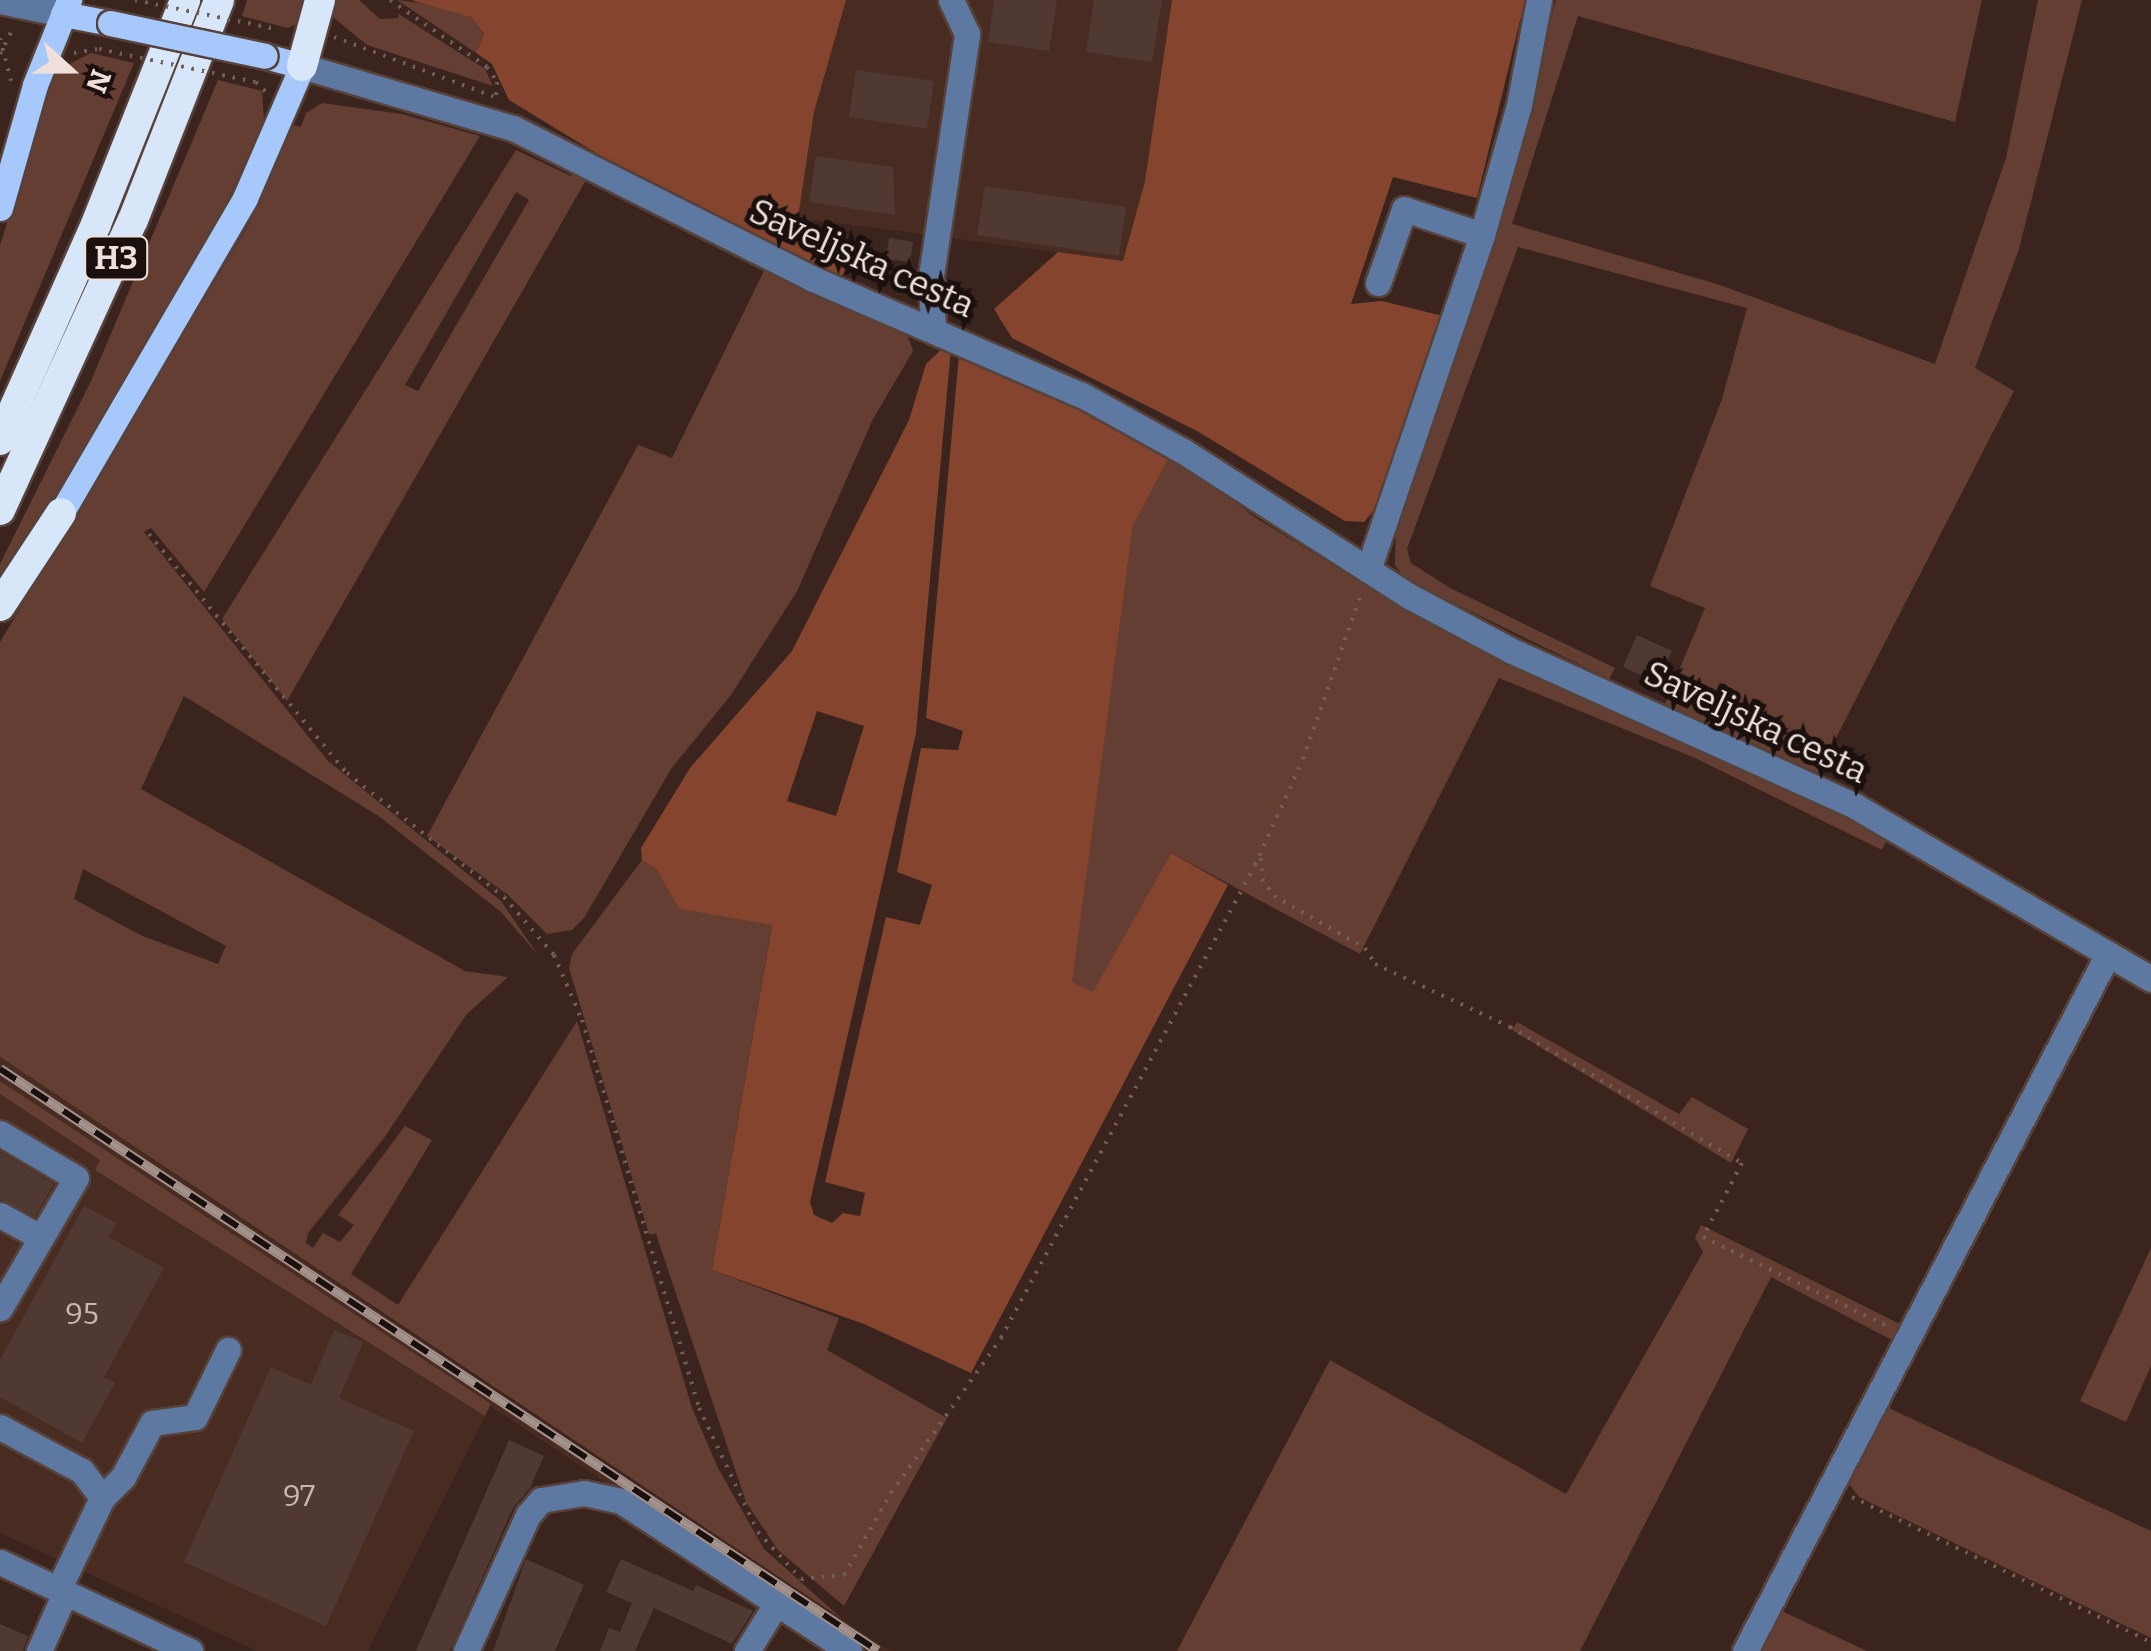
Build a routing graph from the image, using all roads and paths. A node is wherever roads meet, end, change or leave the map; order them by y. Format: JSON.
{"nodes":[{"id":1,"x":135,"y":0,"type":"edge"},
{"id":2,"x":185,"y":0,"type":"edge"},
{"id":3,"x":219,"y":0,"type":"edge"},
{"id":4,"x":320,"y":0,"type":"edge"},
{"id":5,"x":390,"y":0,"type":"edge"},
{"id":6,"x":951,"y":0,"type":"edge"},
{"id":7,"x":1539,"y":0,"type":"edge"},
{"id":8,"x":0,"y":1,"type":"edge"},
{"id":9,"x":66,"y":7,"type":"edge"},
{"id":10,"x":276,"y":29,"type":"dead end"},
{"id":11,"x":0,"y":38,"type":"edge"},
{"id":12,"x":5,"y":46,"type":"junction"},
{"id":13,"x":0,"y":54,"type":"edge"},
{"id":14,"x":62,"y":58,"type":"dead end"},
{"id":15,"x":302,"y":66,"type":"junction"},
{"id":16,"x":256,"y":82,"type":"dead end"},
{"id":17,"x":10,"y":90,"type":"dead end"},
{"id":18,"x":490,"y":119,"type":"junction"},
{"id":19,"x":0,"y":208,"type":"edge"},
{"id":20,"x":1482,"y":234,"type":"junction"},
{"id":21,"x":1378,"y":283,"type":"dead end"},
{"id":22,"x":933,"y":330,"type":"junction"},
{"id":23,"x":0,"y":440,"type":"edge"},
{"id":24,"x":0,"y":510,"type":"edge"},
{"id":25,"x":61,"y":513,"type":"junction"},
{"id":26,"x":149,"y":534,"type":"dead end"},
{"id":27,"x":1368,"y":570,"type":"junction"},
{"id":28,"x":0,"y":606,"type":"edge"},
{"id":29,"x":0,"y":624,"type":"edge"},
{"id":30,"x":1260,"y":853,"type":"junction"},
{"id":31,"x":2108,"y":954,"type":"junction"},
{"id":32,"x":2151,"y":979,"type":"edge"},
{"id":33,"x":0,"y":1132,"type":"edge"},
{"id":34,"x":0,"y":1215,"type":"edge"},
{"id":35,"x":40,"y":1237,"type":"junction"},
{"id":36,"x":0,"y":1308,"type":"edge"},
{"id":37,"x":1904,"y":1334,"type":"junction"},
{"id":38,"x":228,"y":1350,"type":"dead end"},
{"id":39,"x":0,"y":1427,"type":"edge"},
{"id":40,"x":1830,"y":1477,"type":"junction"},
{"id":41,"x":102,"y":1498,"type":"junction"},
{"id":42,"x":0,"y":1562,"type":"edge"},
{"id":43,"x":61,"y":1592,"type":"junction"},
{"id":44,"x":776,"y":1604,"type":"junction"},
{"id":45,"x":2151,"y":1642,"type":"edge"},
{"id":46,"x":39,"y":1651,"type":"edge"},
{"id":47,"x":190,"y":1651,"type":"edge"},
{"id":48,"x":466,"y":1651,"type":"edge"},
{"id":49,"x":747,"y":1651,"type":"edge"},
{"id":50,"x":849,"y":1651,"type":"edge"},
{"id":51,"x":1745,"y":1651,"type":"edge"}],
"edges":[{"from":1,"to":10,"type":"path","bridge":true},
{"from":2,"to":23,"type":"highway","number":"H3"},
{"from":3,"to":24,"type":"highway","number":"H3"},
{"from":4,"to":15,"type":"highway"},
{"from":5,"to":18,"type":"path"},
{"from":6,"to":22,"type":"street"},
{"from":7,"to":20,"type":"street"},
{"from":8,"to":9,"type":"street"},
{"from":9,"to":15,"type":"main road","bridge":true},
{"from":9,"to":19,"type":"main road"},
{"from":11,"to":12,"type":"path"},
{"from":12,"to":13,"type":"path"},
{"from":12,"to":17,"type":"path"},
{"from":14,"to":16,"type":"path","bridge":true},
{"from":15,"to":18,"type":"street","name":"Saveljska cesta"},
{"from":15,"to":25,"type":"main road"},
{"from":18,"to":22,"type":"street","name":"Saveljska cesta"},
{"from":20,"to":21,"type":"street"},
{"from":20,"to":27,"type":"street"},
{"from":22,"to":27,"type":"street","name":"Saveljska cesta"},
{"from":25,"to":28,"type":"highway"},
{"from":25,"to":29,"type":"main road"},
{"from":26,"to":30,"type":"path"},
{"from":27,"to":30,"type":"path"},
{"from":27,"to":31,"type":"street","name":"Saveljska cesta"},
{"from":30,"to":37,"type":"path"},
{"from":31,"to":32,"type":"street","name":"Saveljska cesta"},
{"from":31,"to":37,"type":"street"},
{"from":33,"to":35,"type":"street"},
{"from":34,"to":35,"type":"street"},
{"from":35,"to":36,"type":"street"},
{"from":37,"to":40,"type":"street"},
{"from":38,"to":41,"type":"street"},
{"from":39,"to":41,"type":"street"},
{"from":40,"to":45,"type":"path"},
{"from":40,"to":51,"type":"street"},
{"from":41,"to":43,"type":"street"},
{"from":42,"to":43,"type":"street"},
{"from":43,"to":46,"type":"street"},
{"from":43,"to":47,"type":"street"},
{"from":44,"to":48,"type":"street"},
{"from":44,"to":49,"type":"street"},
{"from":44,"to":50,"type":"street"}]}
